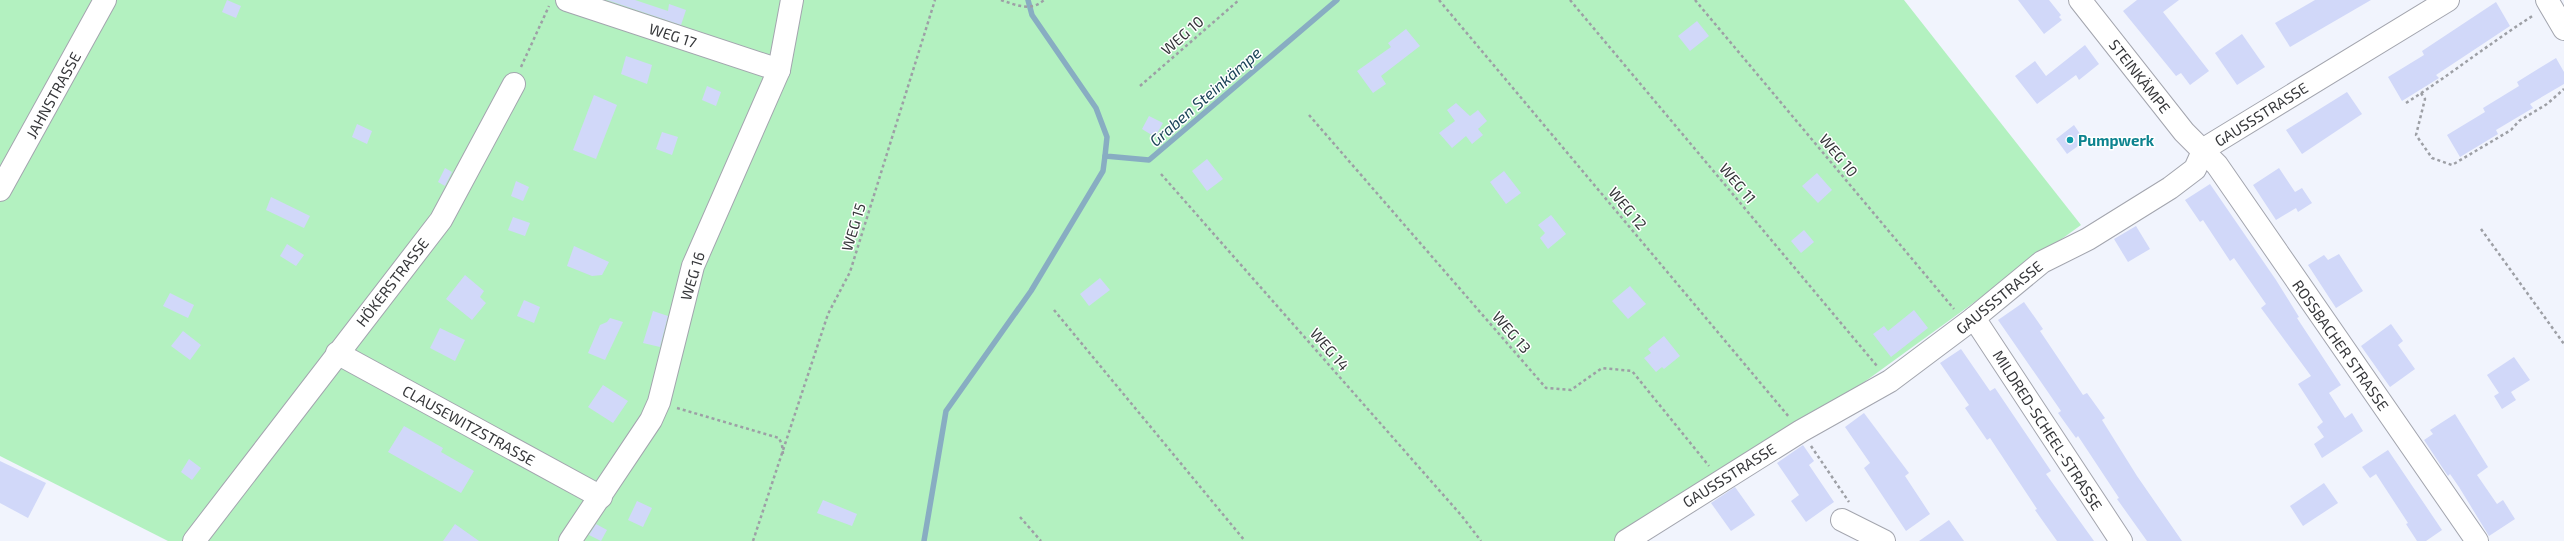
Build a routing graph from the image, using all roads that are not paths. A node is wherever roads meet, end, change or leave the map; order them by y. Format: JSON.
{"nodes":[{"id":1,"x":105,"y":0,"type":"edge"},
{"id":2,"x":567,"y":0,"type":"edge"},
{"id":3,"x":792,"y":0,"type":"edge"},
{"id":4,"x":2080,"y":0,"type":"edge"},
{"id":5,"x":2448,"y":0,"type":"edge"},
{"id":6,"x":2548,"y":2,"type":"edge"},
{"id":7,"x":596,"y":5,"type":"edge"},
{"id":8,"x":2564,"y":29,"type":"edge"},
{"id":9,"x":780,"y":70,"type":"junction"},
{"id":10,"x":514,"y":84,"type":"road end"},
{"id":11,"x":2204,"y":149,"type":"junction"},
{"id":12,"x":0,"y":190,"type":"edge"},
{"id":13,"x":1970,"y":321,"type":"junction"},
{"id":14,"x":337,"y":353,"type":"junction"},
{"id":15,"x":601,"y":497,"type":"junction"},
{"id":16,"x":1842,"y":520,"type":"road end"},
{"id":17,"x":194,"y":541,"type":"edge"},
{"id":18,"x":570,"y":541,"type":"edge"},
{"id":19,"x":1626,"y":541,"type":"edge"},
{"id":20,"x":1884,"y":541,"type":"edge"},
{"id":21,"x":2121,"y":541,"type":"edge"},
{"id":22,"x":2477,"y":541,"type":"edge"}],
"edges":[{"from":1,"to":12,"type":"street","name":"JAHNSTRASSE"},
{"from":2,"to":7,"type":"street","name":"WEG 17"},
{"from":3,"to":9,"type":"street","name":"WEG 16"},
{"from":4,"to":11,"type":"street","name":"STEINKÄMPE"},
{"from":5,"to":11,"type":"street","name":"GAUSSSTRASSE"},
{"from":6,"to":8,"type":"street"},
{"from":7,"to":9,"type":"street","name":"WEG 17"},
{"from":9,"to":15,"type":"street","name":"WEG 16"},
{"from":10,"to":14,"type":"street","name":"HÖKERSTRASSE"},
{"from":11,"to":13,"type":"street","name":"GAUSSSTRASSE"},
{"from":11,"to":22,"type":"street","name":"ROSSBACHER STRASSE"},
{"from":13,"to":19,"type":"street","name":"GAUSSSTRASSE"},
{"from":13,"to":21,"type":"street","name":"MILDRED-SCHEEL-STRASSE"},
{"from":14,"to":15,"type":"street","name":"CLAUSEWITZSTRASSE"},
{"from":14,"to":17,"type":"street","name":"HÖKERSTRASSE"},
{"from":15,"to":18,"type":"street","name":"WEG 16"},
{"from":16,"to":20,"type":"street"}]}
